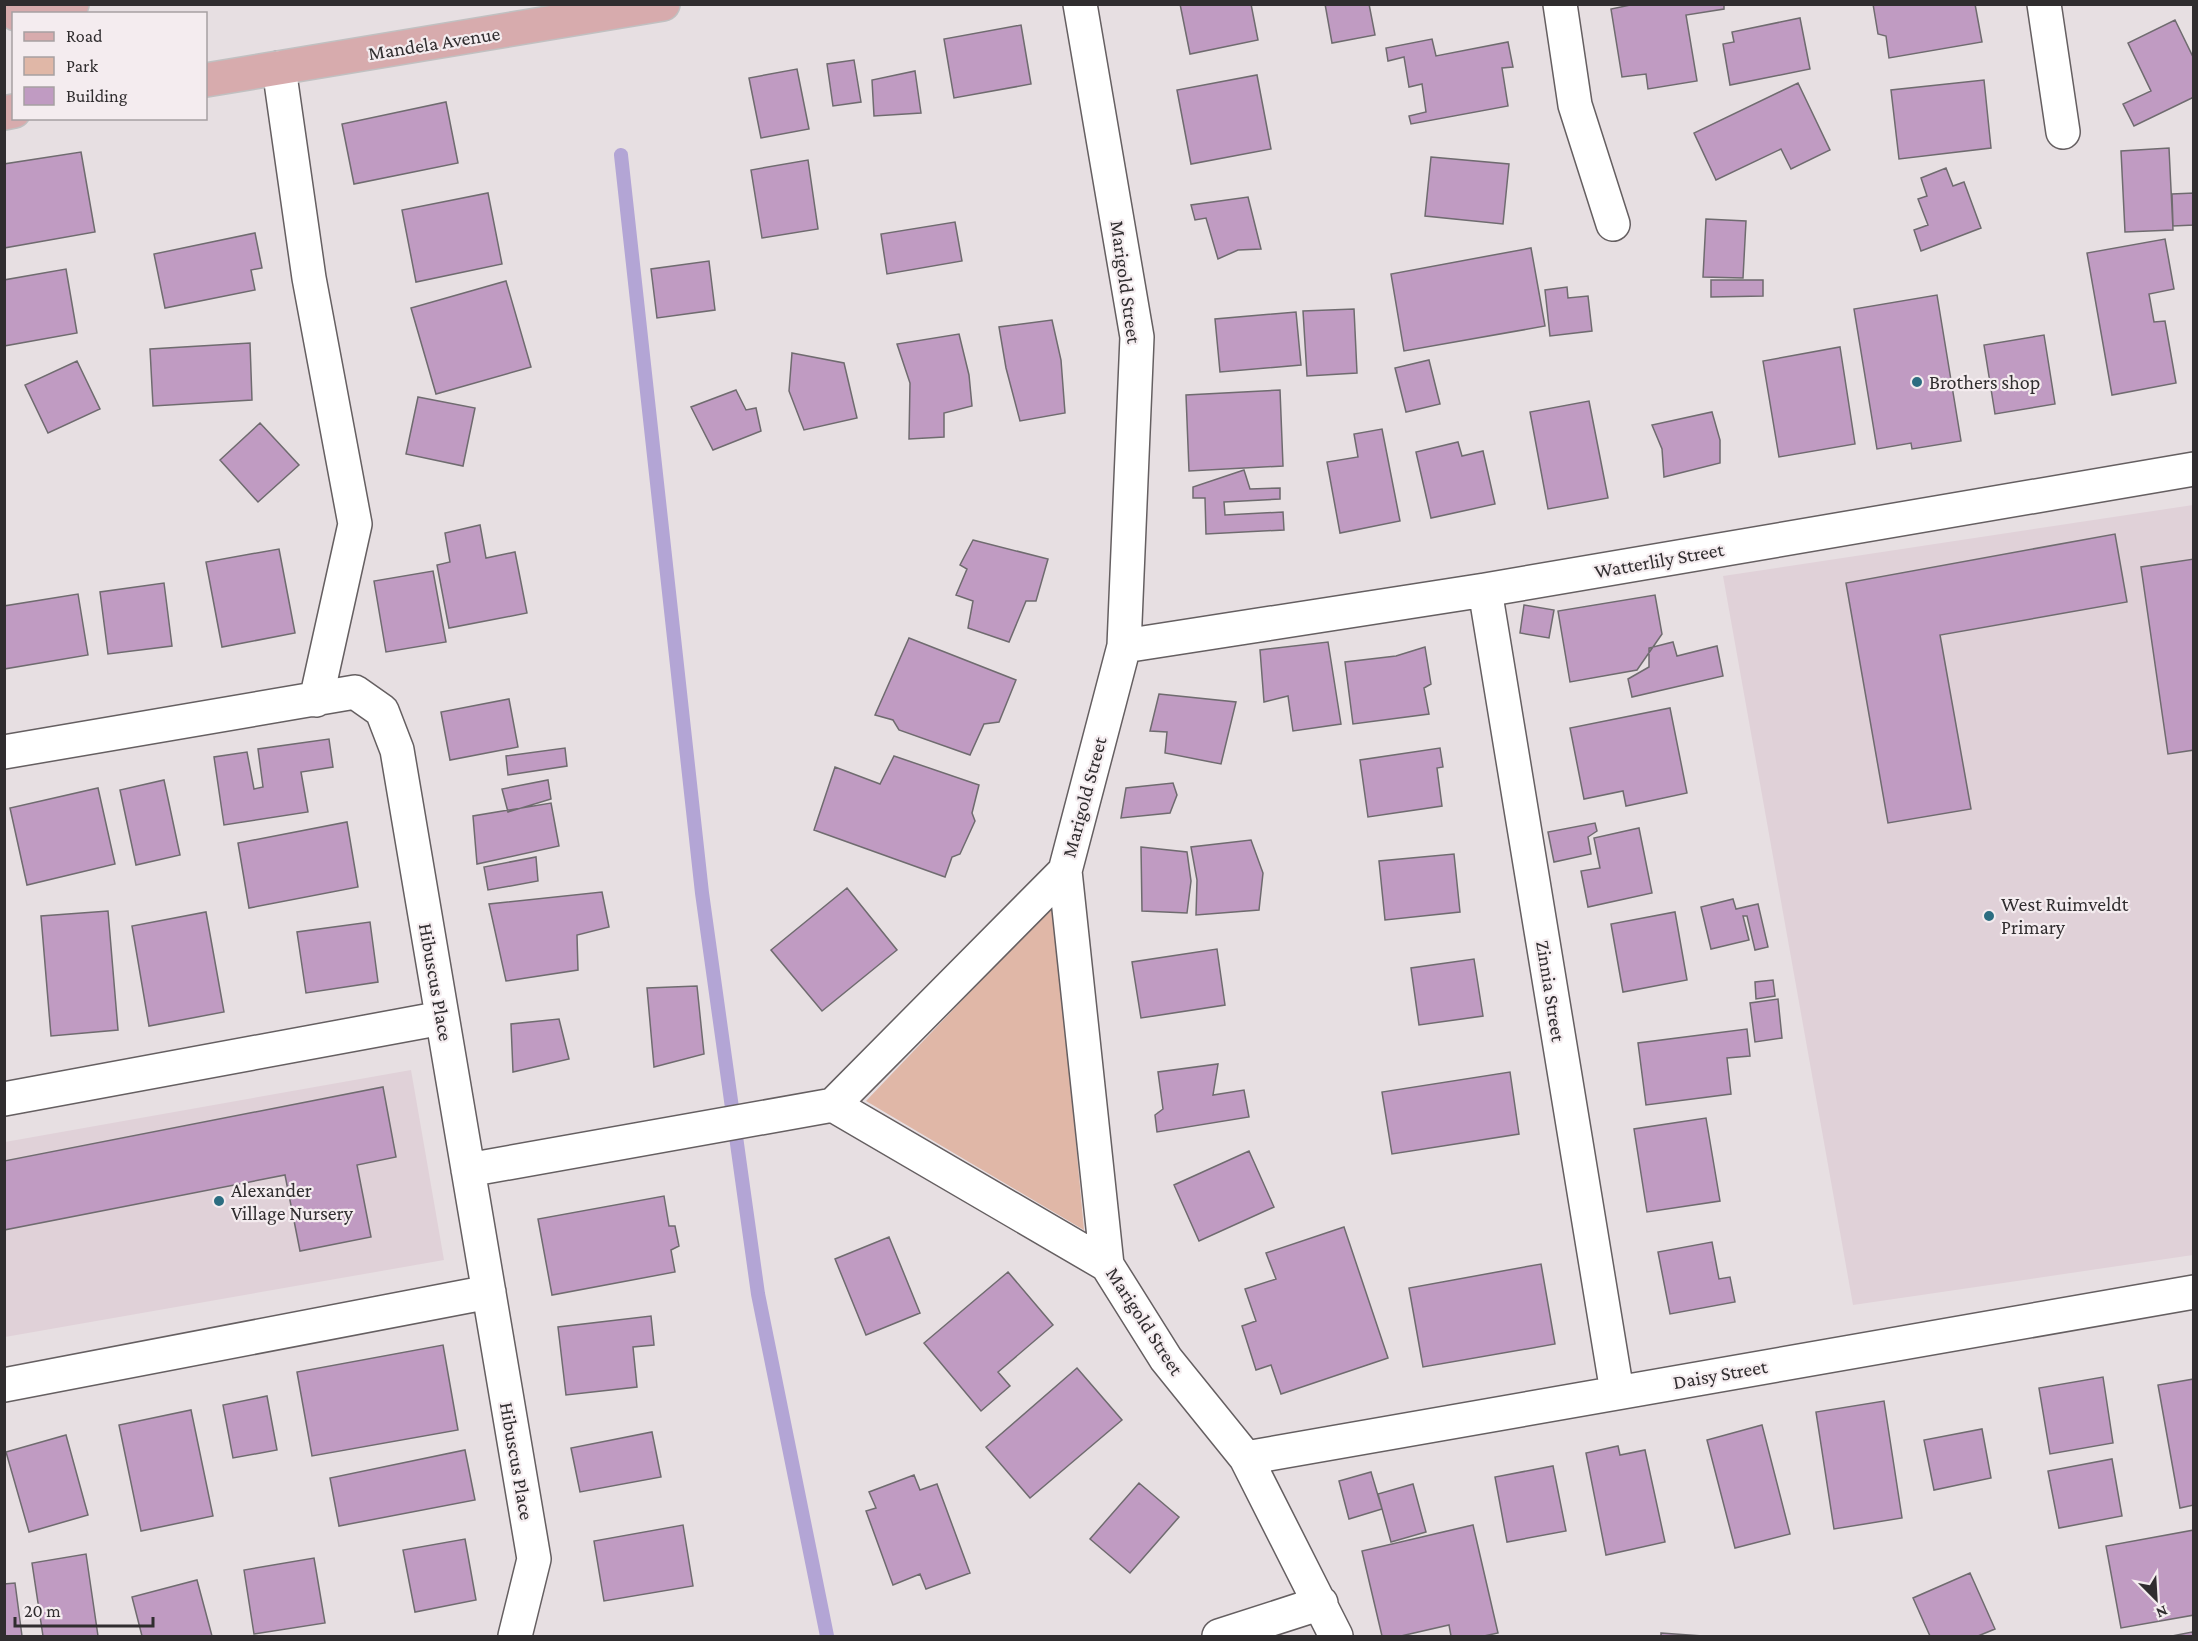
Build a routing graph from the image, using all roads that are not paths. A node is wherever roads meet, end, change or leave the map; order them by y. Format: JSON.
{"nodes":[{"id":1,"x":72,"y":4,"type":"edge"},
{"id":2,"x":663,"y":4,"type":"edge"},
{"id":3,"x":1080,"y":4,"type":"edge"},
{"id":4,"x":1560,"y":4,"type":"edge"},
{"id":5,"x":2044,"y":4,"type":"edge"},
{"id":6,"x":26,"y":12,"type":"edge"},
{"id":7,"x":279,"y":68,"type":"junction"},
{"id":8,"x":207,"y":80,"type":"edge"},
{"id":9,"x":2063,"y":132,"type":"dead end"},
{"id":10,"x":1613,"y":224,"type":"dead end"},
{"id":11,"x":2193,"y":469,"type":"edge"},
{"id":12,"x":1485,"y":590,"type":"junction"},
{"id":13,"x":1124,"y":646,"type":"junction"},
{"id":14,"x":316,"y":700,"type":"junction"},
{"id":15,"x":4,"y":752,"type":"edge"},
{"id":16,"x":1065,"y":871,"type":"junction"},
{"id":17,"x":442,"y":1018,"type":"junction"},
{"id":18,"x":4,"y":1099,"type":"edge"},
{"id":19,"x":833,"y":1105,"type":"junction"},
{"id":20,"x":468,"y":1170,"type":"junction"},
{"id":21,"x":1107,"y":1265,"type":"junction"},
{"id":22,"x":489,"y":1292,"type":"junction"},
{"id":23,"x":2193,"y":1292,"type":"edge"},
{"id":24,"x":4,"y":1385,"type":"edge"},
{"id":25,"x":1617,"y":1392,"type":"junction"},
{"id":26,"x":1246,"y":1458,"type":"junction"},
{"id":27,"x":1321,"y":1603,"type":"junction"},
{"id":28,"x":515,"y":1636,"type":"edge"},
{"id":29,"x":1219,"y":1636,"type":"edge"},
{"id":30,"x":1336,"y":1636,"type":"edge"}],
"edges":[{"from":1,"to":6,"type":"main road"},
{"from":2,"to":7,"type":"main road","name":"Mandela Avenue"},
{"from":3,"to":13,"type":"street","name":"Marigold Street"},
{"from":4,"to":10,"type":"street"},
{"from":5,"to":9,"type":"street"},
{"from":7,"to":8,"type":"main road","name":"Mandela Avenue"},
{"from":7,"to":14,"type":"street"},
{"from":11,"to":12,"type":"street","name":"Watterlily Street"},
{"from":12,"to":13,"type":"street","name":"Watterlily Street"},
{"from":12,"to":25,"type":"street","name":"Zinnia Street"},
{"from":13,"to":16,"type":"street","name":"Marigold Street"},
{"from":14,"to":15,"type":"street","name":"Hibuscus Place"},
{"from":14,"to":17,"type":"street","name":"Hibuscus Place"},
{"from":16,"to":19,"type":"street"},
{"from":16,"to":21,"type":"street","name":"Marigold Street"},
{"from":17,"to":18,"type":"street"},
{"from":17,"to":20,"type":"street","name":"Hibuscus Place"},
{"from":19,"to":20,"type":"street"},
{"from":19,"to":21,"type":"street"},
{"from":20,"to":22,"type":"street","name":"Hibuscus Place"},
{"from":21,"to":26,"type":"street","name":"Marigold Street"},
{"from":22,"to":24,"type":"street"},
{"from":22,"to":28,"type":"street","name":"Hibuscus Place"},
{"from":23,"to":25,"type":"street","name":"Daisy Street"},
{"from":25,"to":26,"type":"street","name":"Daisy Street"},
{"from":26,"to":27,"type":"street","name":"Marigold Street"},
{"from":27,"to":29,"type":"street"},
{"from":27,"to":30,"type":"street","name":"Marigold Street"}]}
